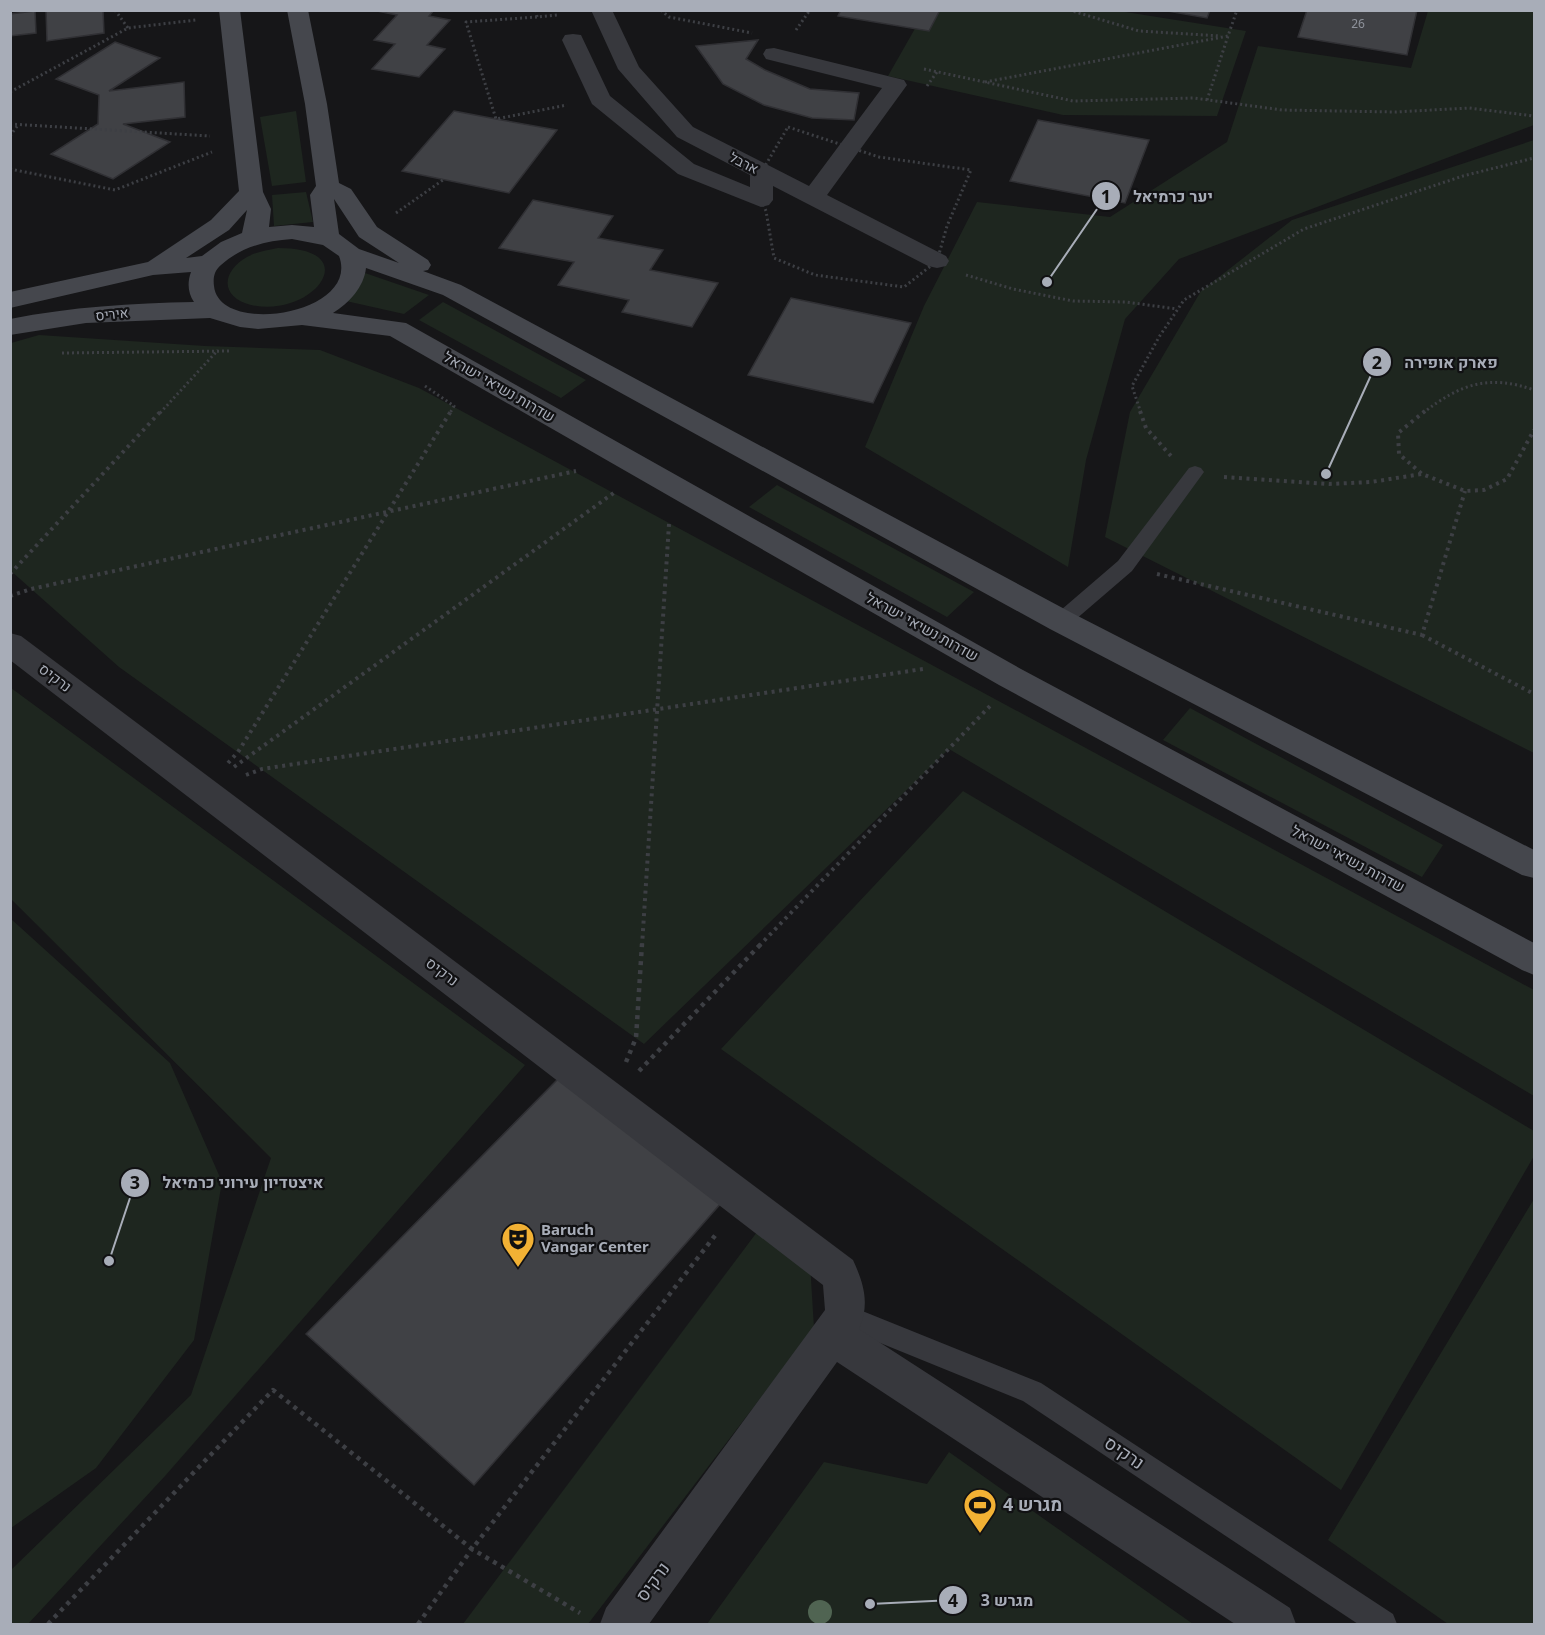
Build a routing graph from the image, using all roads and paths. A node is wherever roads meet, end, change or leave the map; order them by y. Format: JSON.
{"nodes":[{"id":1,"x":116,"y":10,"type":"edge"},
{"id":2,"x":297,"y":10,"type":"edge"},
{"id":3,"x":601,"y":10,"type":"edge"},
{"id":4,"x":660,"y":10,"type":"edge"},
{"id":5,"x":810,"y":10,"type":"edge"},
{"id":6,"x":1069,"y":10,"type":"edge"},
{"id":7,"x":1237,"y":10,"type":"edge"},
{"id":8,"x":1084,"y":12,"type":"edge"},
{"id":9,"x":229,"y":13,"type":"edge"},
{"id":10,"x":537,"y":17,"type":"dead end"},
{"id":11,"x":128,"y":28,"type":"junction"},
{"id":12,"x":755,"y":33,"type":"dead end"},
{"id":13,"x":794,"y":33,"type":"dead end"},
{"id":14,"x":1228,"y":36,"type":"junction"},
{"id":15,"x":573,"y":40,"type":"dead end"},
{"id":16,"x":774,"y":54,"type":"dead end"},
{"id":17,"x":914,"y":67,"type":"dead end"},
{"id":18,"x":982,"y":82,"type":"junction"},
{"id":19,"x":10,"y":92,"type":"edge"},
{"id":20,"x":600,"y":99,"type":"junction"},
{"id":21,"x":1207,"y":100,"type":"junction"},
{"id":22,"x":1534,"y":117,"type":"edge"},
{"id":23,"x":10,"y":124,"type":"edge"},
{"id":24,"x":18,"y":124,"type":"junction"},
{"id":25,"x":10,"y":136,"type":"edge"},
{"id":26,"x":246,"y":138,"type":"junction"},
{"id":27,"x":1534,"y":158,"type":"edge"},
{"id":28,"x":10,"y":169,"type":"edge"},
{"id":29,"x":762,"y":171,"type":"junction"},
{"id":30,"x":443,"y":180,"type":"dead end"},
{"id":31,"x":328,"y":186,"type":"junction"},
{"id":32,"x":251,"y":192,"type":"junction"},
{"id":33,"x":813,"y":198,"type":"junction"},
{"id":34,"x":395,"y":213,"type":"dead end"},
{"id":35,"x":253,"y":237,"type":"junction"},
{"id":36,"x":327,"y":238,"type":"junction"},
{"id":37,"x":350,"y":254,"type":"junction"},
{"id":38,"x":208,"y":263,"type":"junction"},
{"id":39,"x":940,"y":263,"type":"dead end"},
{"id":40,"x":153,"y":268,"type":"junction"},
{"id":41,"x":959,"y":273,"type":"dead end"},
{"id":42,"x":452,"y":290,"type":"junction"},
{"id":43,"x":10,"y":300,"type":"edge"},
{"id":44,"x":1177,"y":309,"type":"junction"},
{"id":45,"x":214,"y":310,"type":"junction"},
{"id":46,"x":303,"y":317,"type":"junction"},
{"id":47,"x":10,"y":327,"type":"edge"},
{"id":48,"x":226,"y":342,"type":"dead end"},
{"id":49,"x":218,"y":351,"type":"junction"},
{"id":50,"x":241,"y":351,"type":"dead end"},
{"id":51,"x":57,"y":353,"type":"dead end"},
{"id":52,"x":417,"y":380,"type":"dead end"},
{"id":53,"x":1534,"y":390,"type":"edge"},
{"id":54,"x":1534,"y":430,"type":"edge"},
{"id":55,"x":646,"y":471,"type":"junction"},
{"id":56,"x":1195,"y":472,"type":"junction"},
{"id":57,"x":1422,"y":474,"type":"junction"},
{"id":58,"x":1465,"y":491,"type":"junction"},
{"id":59,"x":388,"y":511,"type":"junction"},
{"id":60,"x":1125,"y":566,"type":"junction"},
{"id":61,"x":10,"y":574,"type":"edge"},
{"id":62,"x":10,"y":596,"type":"edge"},
{"id":63,"x":1061,"y":621,"type":"junction"},
{"id":64,"x":1422,"y":635,"type":"junction"},
{"id":65,"x":10,"y":644,"type":"edge"},
{"id":66,"x":926,"y":668,"type":"dead end"},
{"id":67,"x":1010,"y":676,"type":"junction"},
{"id":68,"x":1534,"y":694,"type":"edge"},
{"id":69,"x":657,"y":709,"type":"junction"},
{"id":70,"x":203,"y":790,"type":"junction"},
{"id":71,"x":1534,"y":865,"type":"edge"},
{"id":72,"x":1534,"y":960,"type":"edge"},
{"id":73,"x":611,"y":1100,"type":"junction"},
{"id":74,"x":743,"y":1200,"type":"junction"},
{"id":75,"x":838,"y":1326,"type":"junction"},
{"id":76,"x":472,"y":1549,"type":"junction"},
{"id":77,"x":606,"y":1622,"type":"edge"},
{"id":78,"x":48,"y":1624,"type":"edge"},
{"id":79,"x":418,"y":1624,"type":"edge"},
{"id":80,"x":1274,"y":1624,"type":"edge"},
{"id":81,"x":1383,"y":1624,"type":"edge"}],
"edges":[{"from":1,"to":11,"type":"path"},
{"from":2,"to":31,"type":"main road"},
{"from":3,"to":29,"type":"street","name":"ארבל"},
{"from":4,"to":12,"type":"path"},
{"from":5,"to":13,"type":"path"},
{"from":6,"to":8,"type":"path"},
{"from":7,"to":14,"type":"path"},
{"from":8,"to":14,"type":"path"},
{"from":9,"to":11,"type":"path"},
{"from":9,"to":26,"type":"main road"},
{"from":10,"to":20,"type":"path"},
{"from":11,"to":19,"type":"path"},
{"from":14,"to":18,"type":"path"},
{"from":14,"to":21,"type":"path"},
{"from":15,"to":20,"type":"street"},
{"from":16,"to":33,"type":"street"},
{"from":17,"to":18,"type":"path"},
{"from":18,"to":21,"type":"path"},
{"from":20,"to":29,"type":"street"},
{"from":21,"to":22,"type":"path"},
{"from":23,"to":24,"type":"path"},
{"from":24,"to":25,"type":"path"},
{"from":24,"to":26,"type":"path"},
{"from":26,"to":28,"type":"path"},
{"from":26,"to":32,"type":"main road"},
{"from":27,"to":44,"type":"path"},
{"from":29,"to":33,"type":"street","name":"ארבל"},
{"from":30,"to":34,"type":"path"},
{"from":31,"to":36,"type":"main road"},
{"from":31,"to":42,"type":"main road"},
{"from":32,"to":35,"type":"main road"},
{"from":32,"to":40,"type":"main road"},
{"from":33,"to":39,"type":"street","name":"ארבל"},
{"from":35,"to":36,"type":"main road"},
{"from":35,"to":38,"type":"main road"},
{"from":36,"to":37,"type":"main road"},
{"from":37,"to":42,"type":"main road"},
{"from":37,"to":46,"type":"main road"},
{"from":38,"to":40,"type":"main road"},
{"from":38,"to":45,"type":"main road"},
{"from":40,"to":43,"type":"main road"},
{"from":41,"to":44,"type":"path"},
{"from":42,"to":63,"type":"main road"},
{"from":44,"to":56,"type":"path"},
{"from":45,"to":46,"type":"main road"},
{"from":45,"to":47,"type":"main road","name":"איריס"},
{"from":46,"to":55,"type":"main road","name":"שדרות נשיאי ישראל"},
{"from":48,"to":49,"type":"path"},
{"from":49,"to":50,"type":"path"},
{"from":49,"to":51,"type":"path"},
{"from":49,"to":61,"type":"path"},
{"from":52,"to":59,"type":"path"},
{"from":53,"to":57,"type":"path"},
{"from":54,"to":58,"type":"path"},
{"from":55,"to":59,"type":"path"},
{"from":55,"to":67,"type":"main road","name":"שדרות נשיאי ישראל"},
{"from":55,"to":69,"type":"path"},
{"from":55,"to":70,"type":"path"},
{"from":56,"to":57,"type":"path"},
{"from":56,"to":60,"type":"lane"},
{"from":57,"to":58,"type":"path"},
{"from":58,"to":64,"type":"path"},
{"from":59,"to":62,"type":"path"},
{"from":59,"to":70,"type":"path"},
{"from":60,"to":63,"type":"lane"},
{"from":60,"to":64,"type":"path"},
{"from":63,"to":71,"type":"main road"},
{"from":64,"to":68,"type":"path"},
{"from":65,"to":70,"type":"street","name":"נרקיס"},
{"from":66,"to":69,"type":"path"},
{"from":67,"to":72,"type":"main road","name":"שדרות נשיאי ישראל"},
{"from":67,"to":73,"type":"path"},
{"from":69,"to":70,"type":"path"},
{"from":69,"to":73,"type":"path"},
{"from":70,"to":73,"type":"street","name":"נרקיס"},
{"from":73,"to":74,"type":"street","name":"נרקיס"},
{"from":74,"to":75,"type":"street","name":"נרקיס"},
{"from":74,"to":76,"type":"path"},
{"from":75,"to":77,"type":"street","name":"נרקיס"},
{"from":75,"to":80,"type":"street"},
{"from":75,"to":81,"type":"lane","name":"נרקיס"},
{"from":76,"to":77,"type":"path"},
{"from":76,"to":78,"type":"path"},
{"from":76,"to":79,"type":"path"}]}
